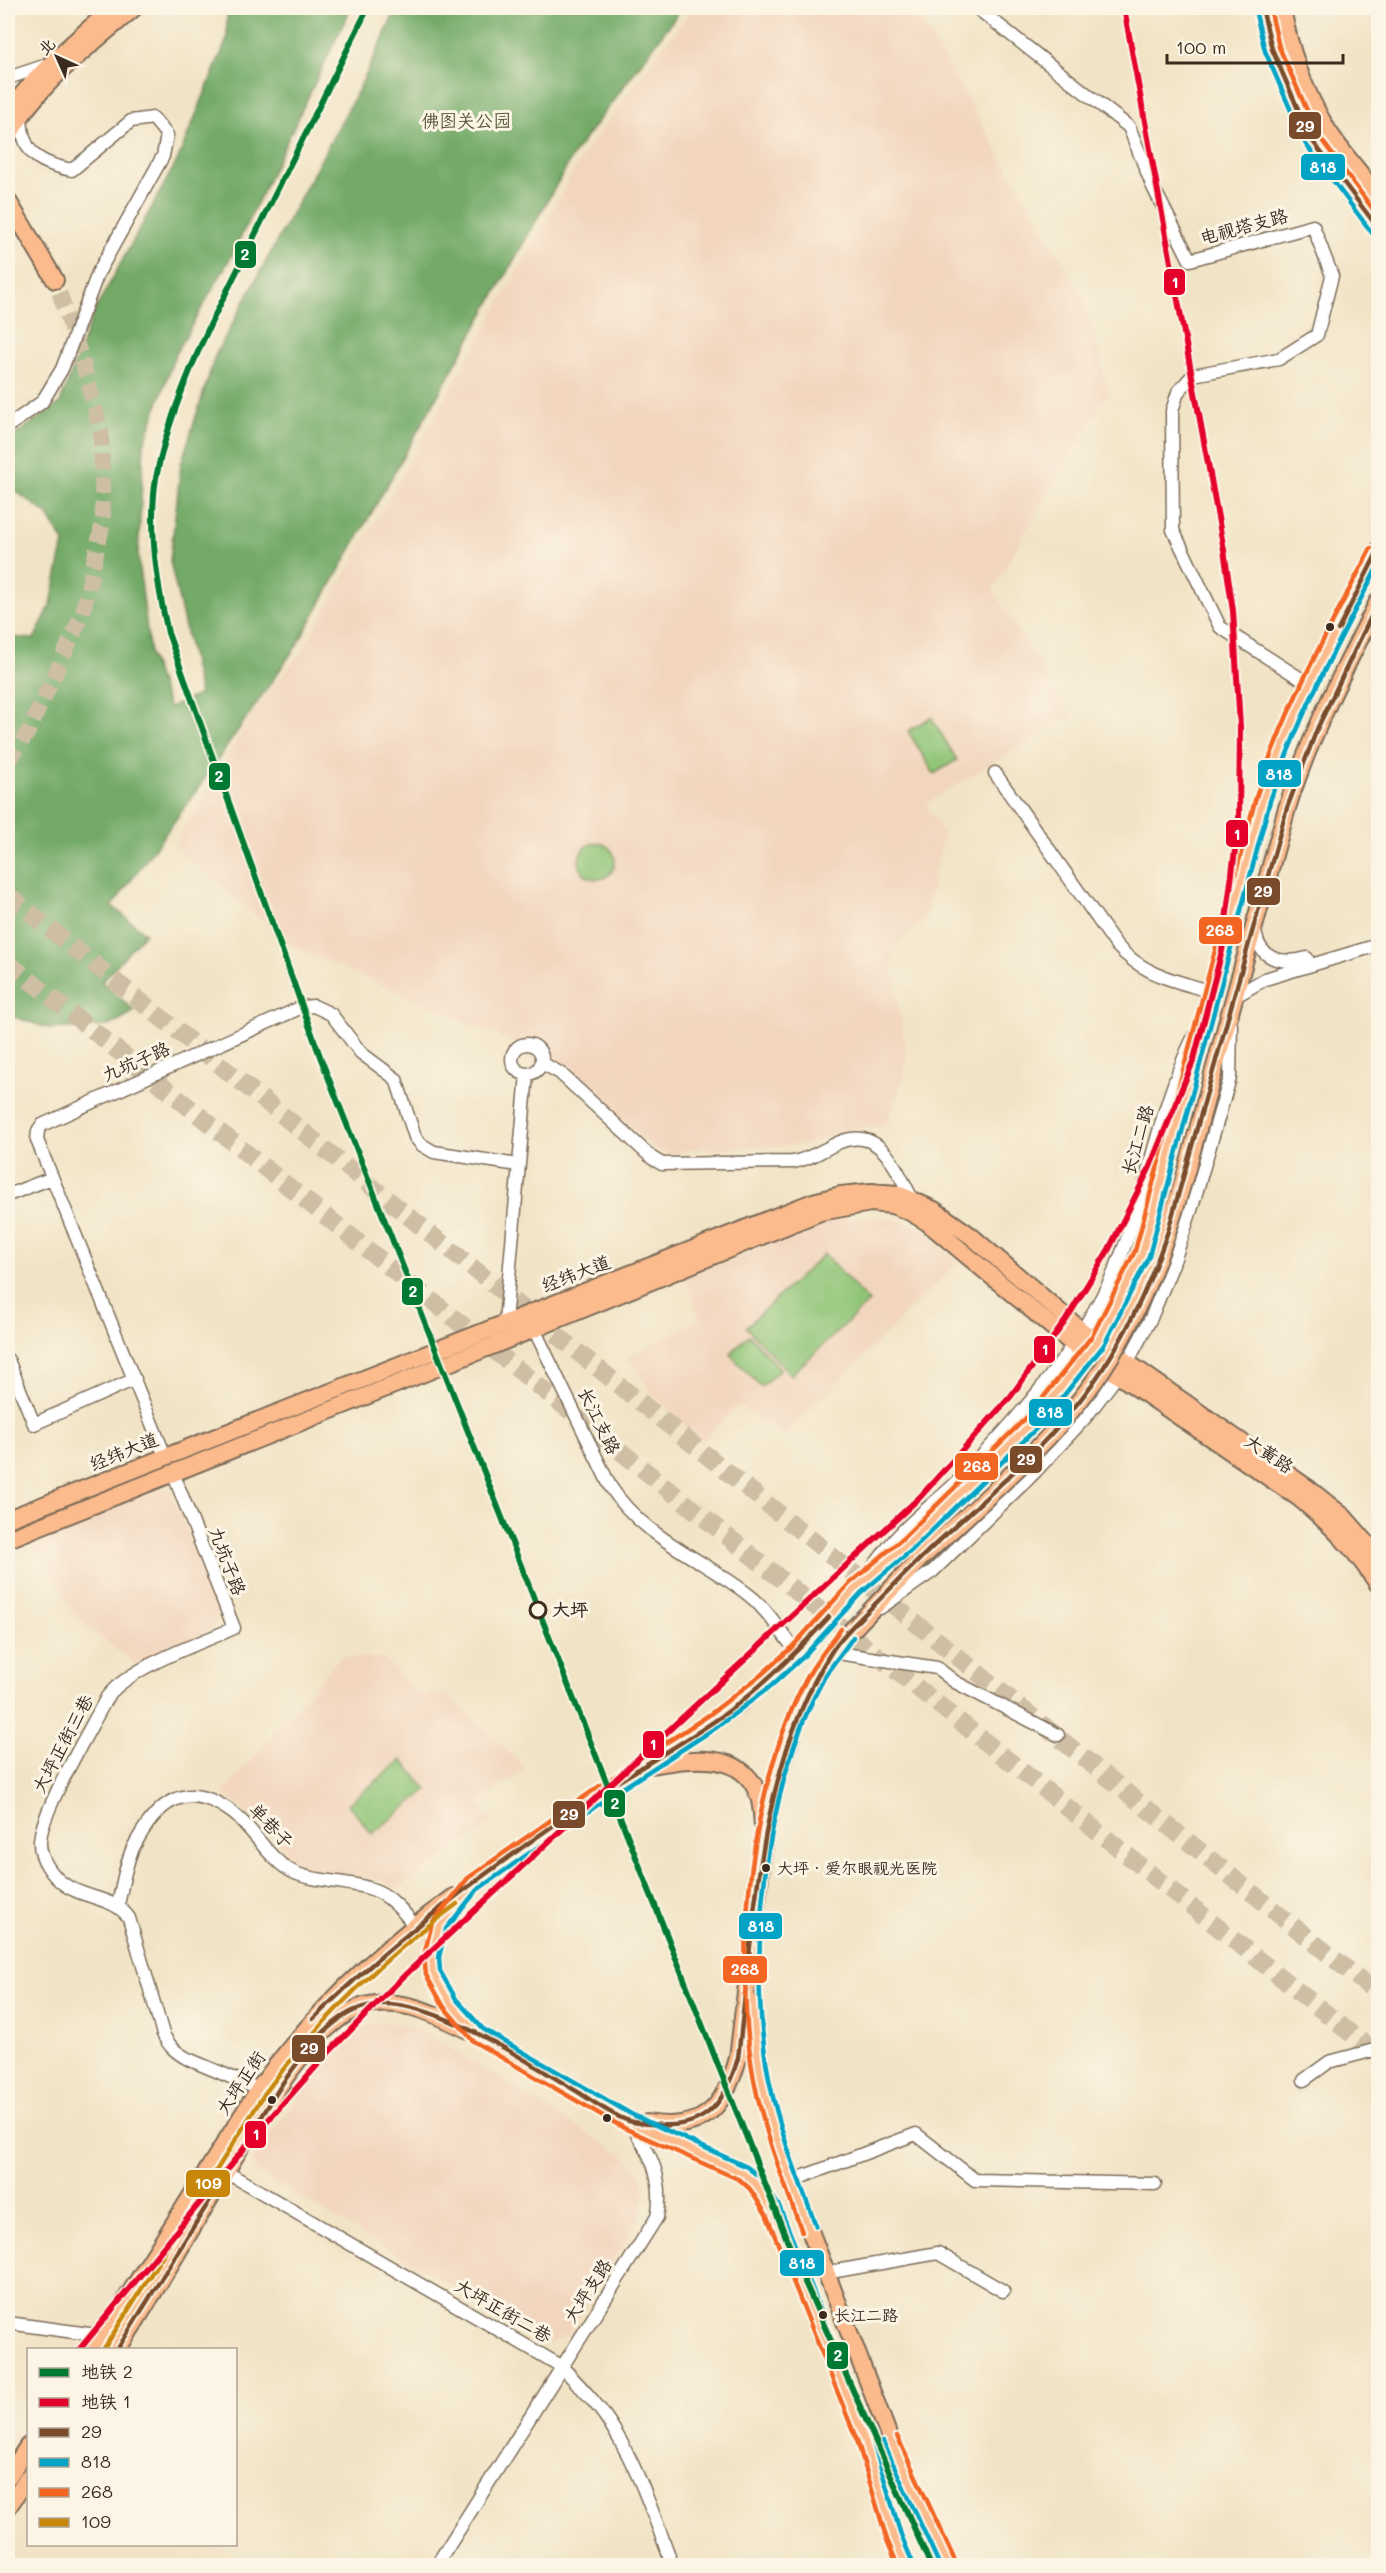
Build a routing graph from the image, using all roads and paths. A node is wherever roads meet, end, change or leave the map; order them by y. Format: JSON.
{"nodes":[{"id":1,"x":113,"y":8,"type":"edge"},
{"id":2,"x":134,"y":8,"type":"edge"},
{"id":3,"x":977,"y":8,"type":"edge"},
{"id":4,"x":1262,"y":8,"type":"edge"},
{"id":5,"x":1282,"y":8,"type":"edge"},
{"id":6,"x":49,"y":65,"type":"junction"},
{"id":7,"x":8,"y":78,"type":"edge"},
{"id":8,"x":14,"y":114,"type":"edge"},
{"id":9,"x":8,"y":137,"type":"edge"},
{"id":10,"x":1378,"y":197,"type":"edge"},
{"id":11,"x":8,"y":201,"type":"edge"},
{"id":12,"x":1378,"y":228,"type":"edge"},
{"id":13,"x":54,"y":280,"type":"tunnel mouth"},
{"id":14,"x":8,"y":426,"type":"edge"},
{"id":15,"x":1378,"y":551,"type":"edge"},
{"id":16,"x":1378,"y":602,"type":"edge"},
{"id":17,"x":1309,"y":684,"type":"junction"},
{"id":18,"x":995,"y":773,"type":"dead end"},
{"id":19,"x":1255,"y":924,"type":"junction"},
{"id":20,"x":1378,"y":944,"type":"edge"},
{"id":21,"x":1210,"y":1000,"type":"junction"},
{"id":22,"x":1232,"y":1004,"type":"junction"},
{"id":23,"x":542,"y":1063,"type":"junction"},
{"id":24,"x":526,"y":1074,"type":"junction"},
{"id":25,"x":518,"y":1165,"type":"junction"},
{"id":26,"x":52,"y":1178,"type":"junction"},
{"id":27,"x":8,"y":1195,"type":"edge"},
{"id":28,"x":912,"y":1199,"type":"junction"},
{"id":29,"x":927,"y":1222,"type":"junction"},
{"id":30,"x":1107,"y":1285,"type":"junction"},
{"id":31,"x":1150,"y":1318,"type":"junction"},
{"id":32,"x":505,"y":1322,"type":"junction"},
{"id":33,"x":534,"y":1329,"type":"junction"},
{"id":34,"x":1078,"y":1338,"type":"junction"},
{"id":35,"x":8,"y":1360,"type":"edge"},
{"id":36,"x":1123,"y":1369,"type":"junction"},
{"id":37,"x":135,"y":1379,"type":"junction"},
{"id":38,"x":165,"y":1456,"type":"junction"},
{"id":39,"x":173,"y":1473,"type":"junction"},
{"id":40,"x":8,"y":1519,"type":"edge"},
{"id":41,"x":8,"y":1539,"type":"edge"},
{"id":42,"x":1378,"y":1556,"type":"edge"},
{"id":43,"x":1376,"y":1575,"type":"edge"},
{"id":44,"x":856,"y":1587,"type":"junction"},
{"id":45,"x":234,"y":1628,"type":"joint"},
{"id":46,"x":852,"y":1628,"type":"junction"},
{"id":47,"x":797,"y":1652,"type":"junction"},
{"id":48,"x":831,"y":1652,"type":"junction"},
{"id":49,"x":1058,"y":1735,"type":"dead end"},
{"id":50,"x":644,"y":1766,"type":"junction"},
{"id":51,"x":765,"y":1836,"type":"junction"},
{"id":52,"x":472,"y":1884,"type":"junction"},
{"id":53,"x":117,"y":1905,"type":"junction"},
{"id":54,"x":414,"y":1926,"type":"junction"},
{"id":55,"x":751,"y":1955,"type":"junction"},
{"id":56,"x":478,"y":2035,"type":"junction"},
{"id":57,"x":1378,"y":2049,"type":"edge"},
{"id":58,"x":1304,"y":2080,"type":"dead end"},
{"id":59,"x":259,"y":2089,"type":"junction"},
{"id":60,"x":628,"y":2121,"type":"junction"},
{"id":61,"x":226,"y":2172,"type":"junction"},
{"id":62,"x":791,"y":2181,"type":"junction"},
{"id":63,"x":1155,"y":2184,"type":"dead end"},
{"id":64,"x":825,"y":2273,"type":"junction"},
{"id":65,"x":1003,"y":2291,"type":"dead end"},
{"id":66,"x":8,"y":2323,"type":"edge"},
{"id":67,"x":99,"y":2343,"type":"edge"},
{"id":68,"x":118,"y":2348,"type":"edge"},
{"id":69,"x":561,"y":2366,"type":"junction"},
{"id":70,"x":27,"y":2448,"type":"edge"},
{"id":71,"x":8,"y":2477,"type":"edge"},
{"id":72,"x":27,"y":2478,"type":"edge"},
{"id":73,"x":8,"y":2507,"type":"edge"},
{"id":74,"x":436,"y":2565,"type":"edge"},
{"id":75,"x":673,"y":2565,"type":"edge"},
{"id":76,"x":906,"y":2565,"type":"edge"},
{"id":77,"x":949,"y":2565,"type":"edge"}],
"edges":[{"from":1,"to":6,"type":"main road"},
{"from":2,"to":8,"type":"main road"},
{"from":3,"to":17,"type":"street","name":"电视塔支路"},
{"from":4,"to":12,"type":"main road"},
{"from":5,"to":10,"type":"main road"},
{"from":6,"to":7,"type":"street"},
{"from":6,"to":8,"type":"main road"},
{"from":8,"to":9,"type":"main road"},
{"from":8,"to":14,"type":"street"},
{"from":11,"to":13,"type":"main road"},
{"from":15,"to":17,"type":"main road","name":"长江二路"},
{"from":16,"to":19,"type":"main road","name":"长江二路"},
{"from":17,"to":21,"type":"main road","name":"长江二路"},
{"from":18,"to":21,"type":"street"},
{"from":19,"to":20,"type":"street"},
{"from":19,"to":22,"type":"main road","name":"长江二路"},
{"from":20,"to":22,"type":"street"},
{"from":21,"to":30,"type":"street","name":"长江二路"},
{"from":21,"to":44,"type":"main road","name":"长江二路","bridge":true},
{"from":22,"to":31,"type":"street","name":"长江二路"},
{"from":22,"to":46,"type":"main road","name":"长江二路","bridge":true},
{"from":23,"to":24,"type":"street"},
{"from":23,"to":24,"type":"street"},
{"from":23,"to":28,"type":"street"},
{"from":24,"to":25,"type":"street"},
{"from":25,"to":26,"type":"street","name":"九坑子路"},
{"from":25,"to":32,"type":"street"},
{"from":26,"to":27,"type":"street"},
{"from":26,"to":37,"type":"street","name":"九坑子路"},
{"from":28,"to":29,"type":"street"},
{"from":28,"to":32,"type":"main road","name":"经纬大道"},
{"from":28,"to":34,"type":"main road","name":"经纬大道"},
{"from":29,"to":33,"type":"main road","name":"经纬大道"},
{"from":29,"to":34,"type":"main road","name":"经纬大道"},
{"from":30,"to":31,"type":"street"},
{"from":30,"to":34,"type":"street","name":"长江二路"},
{"from":31,"to":36,"type":"street","name":"长江二路"},
{"from":32,"to":38,"type":"main road","name":"经纬大道"},
{"from":33,"to":39,"type":"main road","name":"经纬大道"},
{"from":33,"to":47,"type":"street","name":"长江支路"},
{"from":34,"to":36,"type":"main road","name":"经纬大道"},
{"from":34,"to":44,"type":"street","name":"长江二路"},
{"from":35,"to":37,"type":"street"},
{"from":36,"to":42,"type":"main road","name":"大黄路"},
{"from":36,"to":43,"type":"main road","name":"大黄路"},
{"from":36,"to":46,"type":"street","name":"长江二路"},
{"from":37,"to":38,"type":"street","name":"九坑子路"},
{"from":38,"to":40,"type":"main road","name":"经纬大道"},
{"from":39,"to":41,"type":"main road","name":"经纬大道"},
{"from":39,"to":45,"type":"street","name":"九坑子路"},
{"from":44,"to":47,"type":"main road","name":"长江二路"},
{"from":45,"to":53,"type":"street","name":"大坪正街三巷"},
{"from":46,"to":48,"type":"main road","name":"长江二路"},
{"from":47,"to":50,"type":"main road","name":"长江二路"},
{"from":48,"to":49,"type":"street"},
{"from":48,"to":51,"type":"main road","name":"长江二路"},
{"from":50,"to":51,"type":"main road","name":"长江二路"},
{"from":50,"to":52,"type":"main road","name":"长江二路"},
{"from":51,"to":55,"type":"main road","name":"长江二路"},
{"from":52,"to":54,"type":"main road","name":"大坪正街"},
{"from":52,"to":56,"type":"main road","name":"长江二路"},
{"from":53,"to":54,"type":"street","name":"单巷子"},
{"from":53,"to":59,"type":"street"},
{"from":54,"to":59,"type":"main road","name":"大坪正街"},
{"from":55,"to":60,"type":"main road","name":"长江二路"},
{"from":55,"to":62,"type":"main road","name":"长江二路"},
{"from":56,"to":60,"type":"main road","name":"长江二路"},
{"from":56,"to":61,"type":"main road","name":"大坪正街"},
{"from":57,"to":58,"type":"street"},
{"from":59,"to":67,"type":"main road","name":"大坪正街"},
{"from":60,"to":69,"type":"street","name":"大坪支路"},
{"from":60,"to":76,"type":"main road","name":"长江二路"},
{"from":61,"to":68,"type":"main road","name":"大坪正街"},
{"from":61,"to":69,"type":"street","name":"大坪正街二巷"},
{"from":62,"to":63,"type":"street"},
{"from":62,"to":64,"type":"main road","name":"长江二路"},
{"from":64,"to":65,"type":"street"},
{"from":64,"to":77,"type":"main road","name":"长江二路"},
{"from":66,"to":67,"type":"street"},
{"from":69,"to":74,"type":"street","name":"大坪支路"},
{"from":69,"to":75,"type":"street","name":"大坪正街二巷"},
{"from":70,"to":71,"type":"main road"},
{"from":72,"to":73,"type":"main road"}]}
